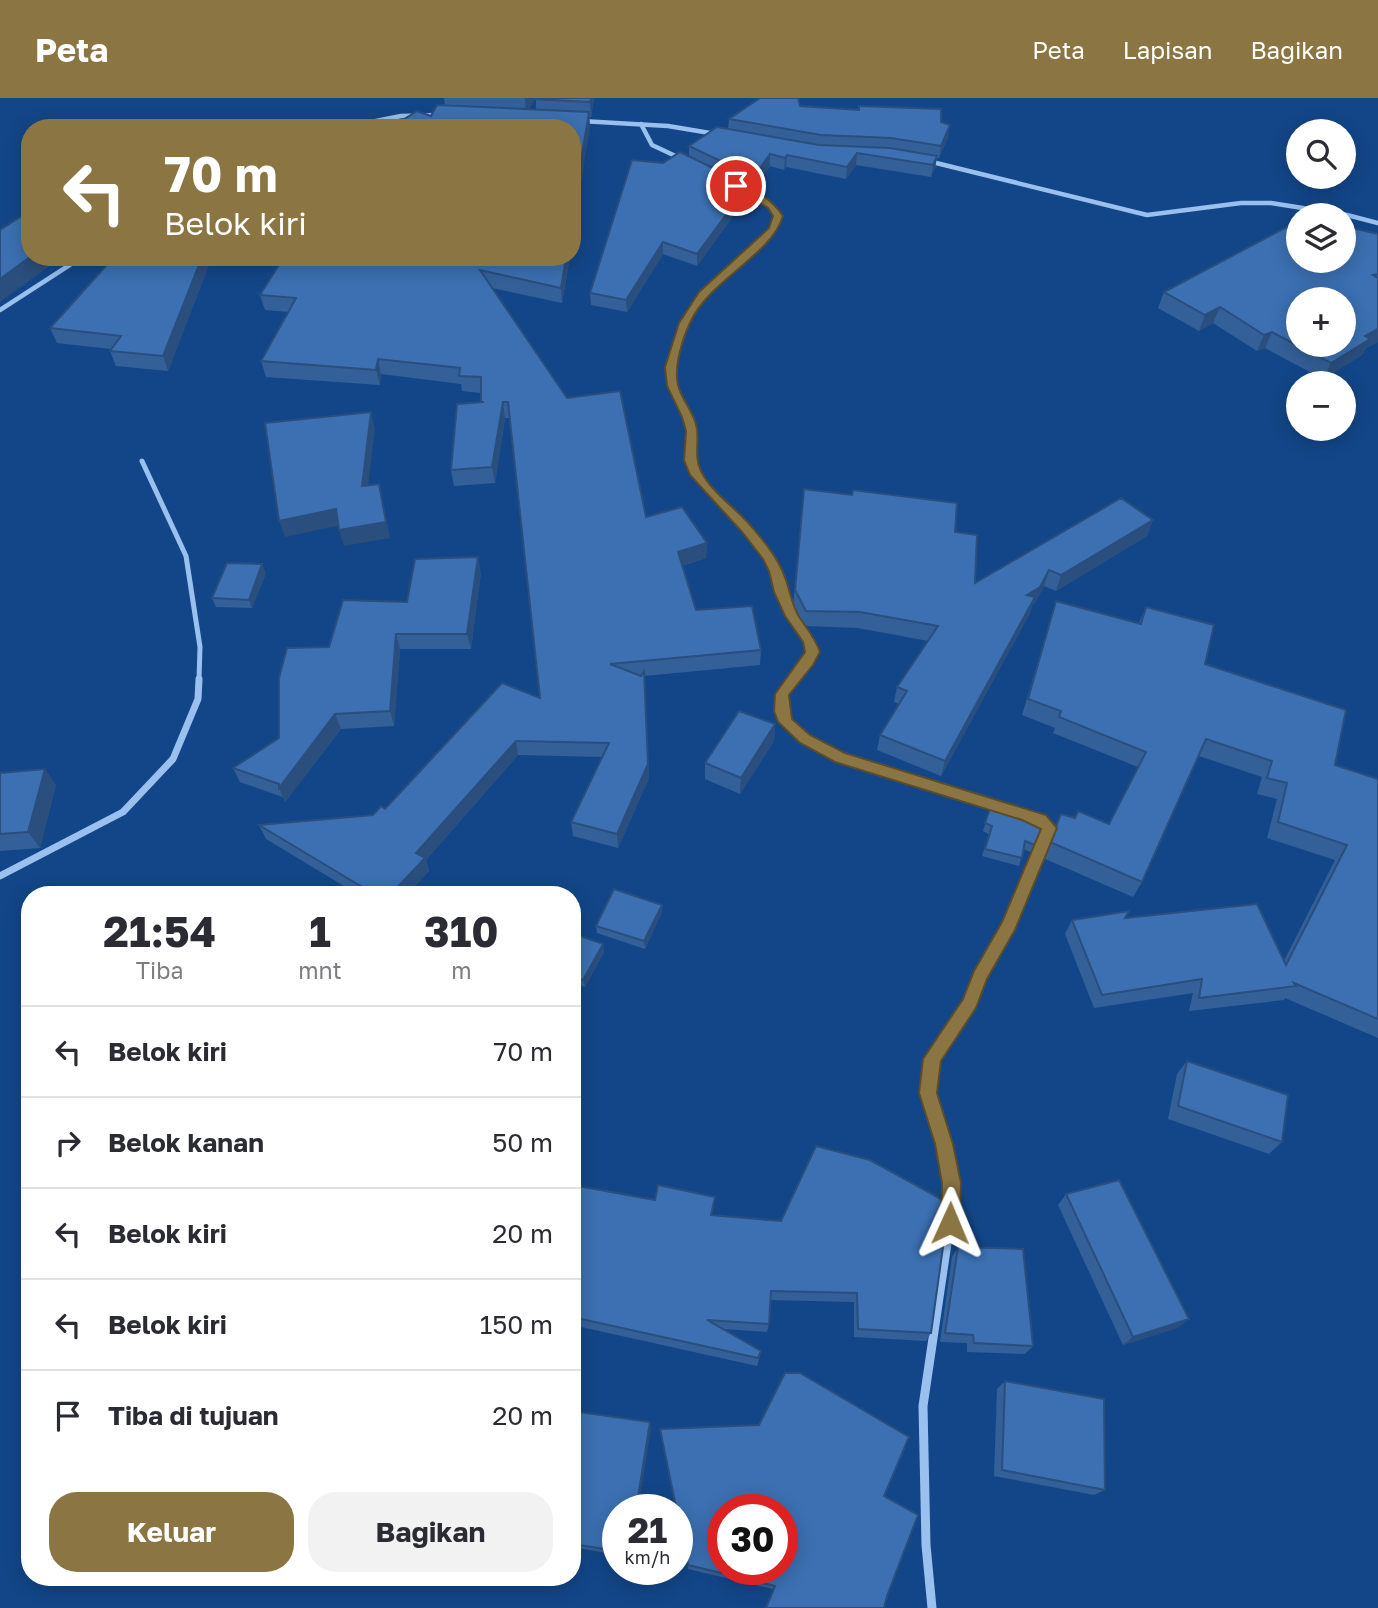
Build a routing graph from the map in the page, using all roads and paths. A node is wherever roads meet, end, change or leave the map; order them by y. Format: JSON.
{"nodes":[{"id":1,"x":451,"y":115,"type":"edge"},
{"id":2,"x":390,"y":119,"type":"edge"},
{"id":3,"x":581,"y":122,"type":"edge"},
{"id":4,"x":640,"y":124,"type":"junction"},
{"id":5,"x":721,"y":135,"type":"edge"},
{"id":6,"x":922,"y":160,"type":"edge"},
{"id":7,"x":689,"y":162,"type":"edge"},
{"id":8,"x":733,"y":184,"type":"edge"},
{"id":9,"x":1378,"y":223,"type":"edge"},
{"id":10,"x":68,"y":266,"type":"edge"},
{"id":11,"x":0,"y":310,"type":"edge"},
{"id":12,"x":142,"y":461,"type":"dead end"},
{"id":13,"x":1013,"y":811,"type":"edge"},
{"id":14,"x":1032,"y":817,"type":"edge"},
{"id":15,"x":0,"y":876,"type":"edge"},
{"id":16,"x":932,"y":1608,"type":"edge"}],
"edges":[{"from":1,"to":2,"type":"street"},
{"from":3,"to":4,"type":"street"},
{"from":4,"to":5,"type":"street"},
{"from":4,"to":7,"type":"street"},
{"from":6,"to":9,"type":"street"},
{"from":8,"to":13,"type":"street"},
{"from":10,"to":11,"type":"street"},
{"from":12,"to":15,"type":"street"},
{"from":14,"to":16,"type":"street"}]}
